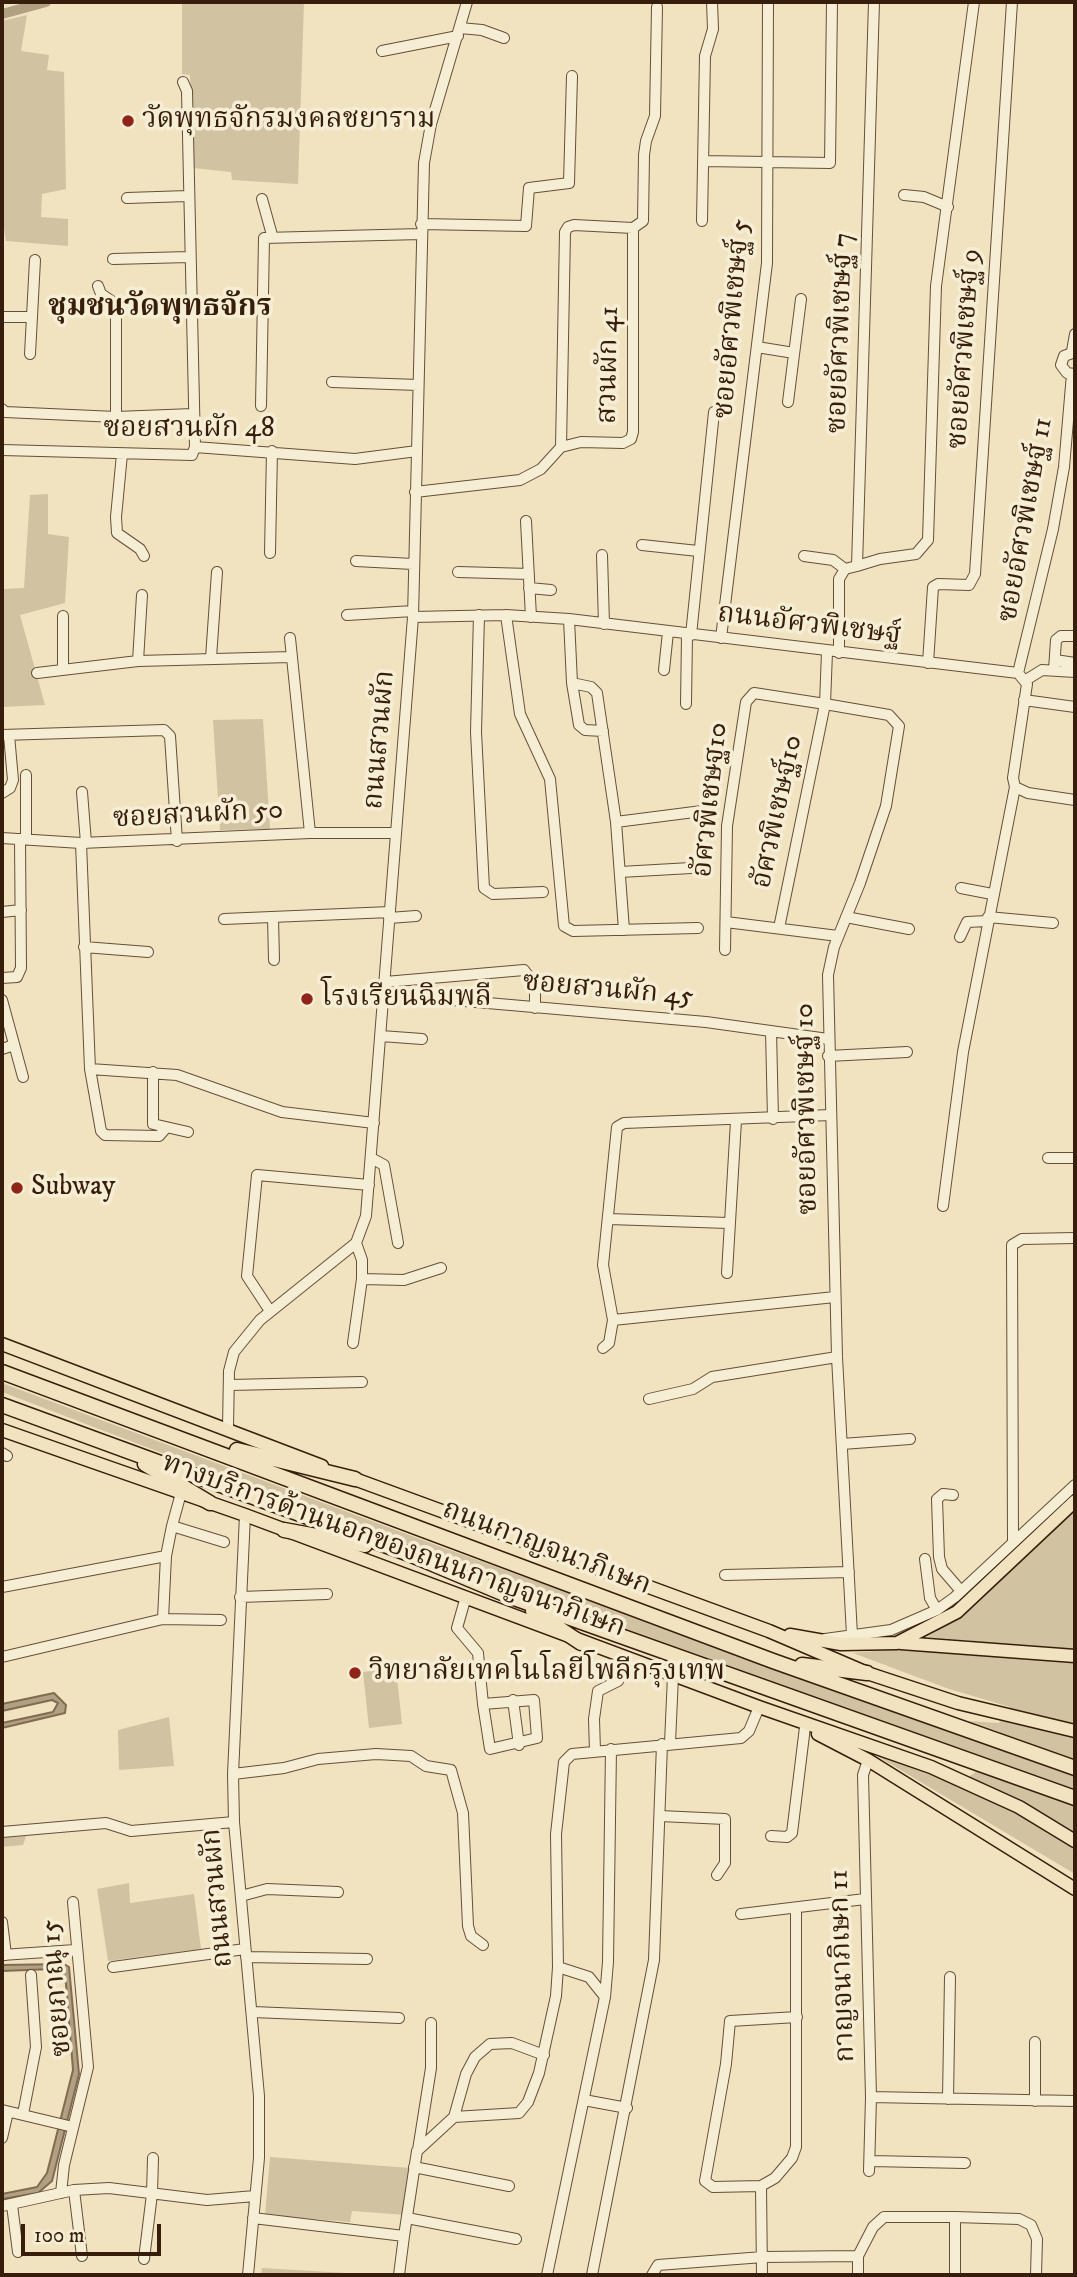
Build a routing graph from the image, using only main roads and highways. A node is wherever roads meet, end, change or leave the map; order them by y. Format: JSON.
{"nodes":[{"id":1,"x":2,"y":1344,"type":"edge"},
{"id":2,"x":2,"y":1372,"type":"edge"},
{"id":3,"x":6,"y":1407,"type":"edge"},
{"id":4,"x":2,"y":1430,"type":"edge"},
{"id":5,"x":174,"y":1434,"type":"junction"},
{"id":6,"x":115,"y":1446,"type":"junction"},
{"id":7,"x":355,"y":1479,"type":"junction"},
{"id":8,"x":1075,"y":1501,"type":"edge"},
{"id":9,"x":210,"y":1503,"type":"junction"},
{"id":10,"x":284,"y":1530,"type":"junction"},
{"id":11,"x":401,"y":1551,"type":"junction"},
{"id":12,"x":513,"y":1598,"type":"junction"},
{"id":13,"x":769,"y":1632,"type":"junction"},
{"id":14,"x":581,"y":1643,"type":"junction"},
{"id":15,"x":897,"y":1643,"type":"junction"},
{"id":16,"x":1075,"y":1656,"type":"edge"},
{"id":17,"x":773,"y":1661,"type":"junction"},
{"id":18,"x":867,"y":1673,"type":"junction"},
{"id":19,"x":787,"y":1717,"type":"junction"},
{"id":20,"x":1075,"y":1731,"type":"edge"},
{"id":21,"x":1075,"y":1768,"type":"edge"},
{"id":22,"x":1075,"y":1798,"type":"edge"},
{"id":23,"x":1075,"y":1841,"type":"edge"},
{"id":24,"x":1075,"y":1889,"type":"edge"}],
"edges":[{"from":1,"to":7,"type":"main road"},
{"from":2,"to":5,"type":"highway","name":"ถนนกาญจนาภิเษก"},
{"from":3,"to":6,"type":"highway","name":"ถนนกาญจนาภิเษก"},
{"from":4,"to":9,"type":"main road","name":"ทางบริการด้านนอกของถนนกาญจนาภิเษก"},
{"from":5,"to":7,"type":"highway"},
{"from":5,"to":17,"type":"highway","name":"ถนนกาญจนาภิเษก"},
{"from":6,"to":9,"type":"highway"},
{"from":6,"to":11,"type":"highway","name":"ถนนกาญจนาภิเษก"},
{"from":7,"to":13,"type":"main road"},
{"from":8,"to":15,"type":"main road"},
{"from":9,"to":10,"type":"main road","name":"ทางบริการด้านนอกของถนนกาญจนาภิเษก"},
{"from":10,"to":11,"type":"highway"},
{"from":10,"to":14,"type":"main road","name":"ทางบริการด้านนอกของถนนกาญจนาภิเษก"},
{"from":11,"to":12,"type":"highway","name":"ถนนกาญจนาภิเษก"},
{"from":12,"to":14,"type":"highway"},
{"from":12,"to":22,"type":"highway","name":"ถนนกาญจนาภิเษก"},
{"from":13,"to":15,"type":"main road"},
{"from":13,"to":18,"type":"main road"},
{"from":14,"to":19,"type":"main road","name":"ทางบริการด้านนอกของถนนกาญจนาภิเษก"},
{"from":15,"to":16,"type":"main road"},
{"from":17,"to":18,"type":"highway"},
{"from":17,"to":21,"type":"highway","name":"ถนนกาญจนาภิเษก"},
{"from":18,"to":20,"type":"main road"},
{"from":19,"to":23,"type":"main road","name":"ทางบริการด้านนอกของถนนกาญจนาภิเษก"},
{"from":19,"to":24,"type":"main road"}]}
